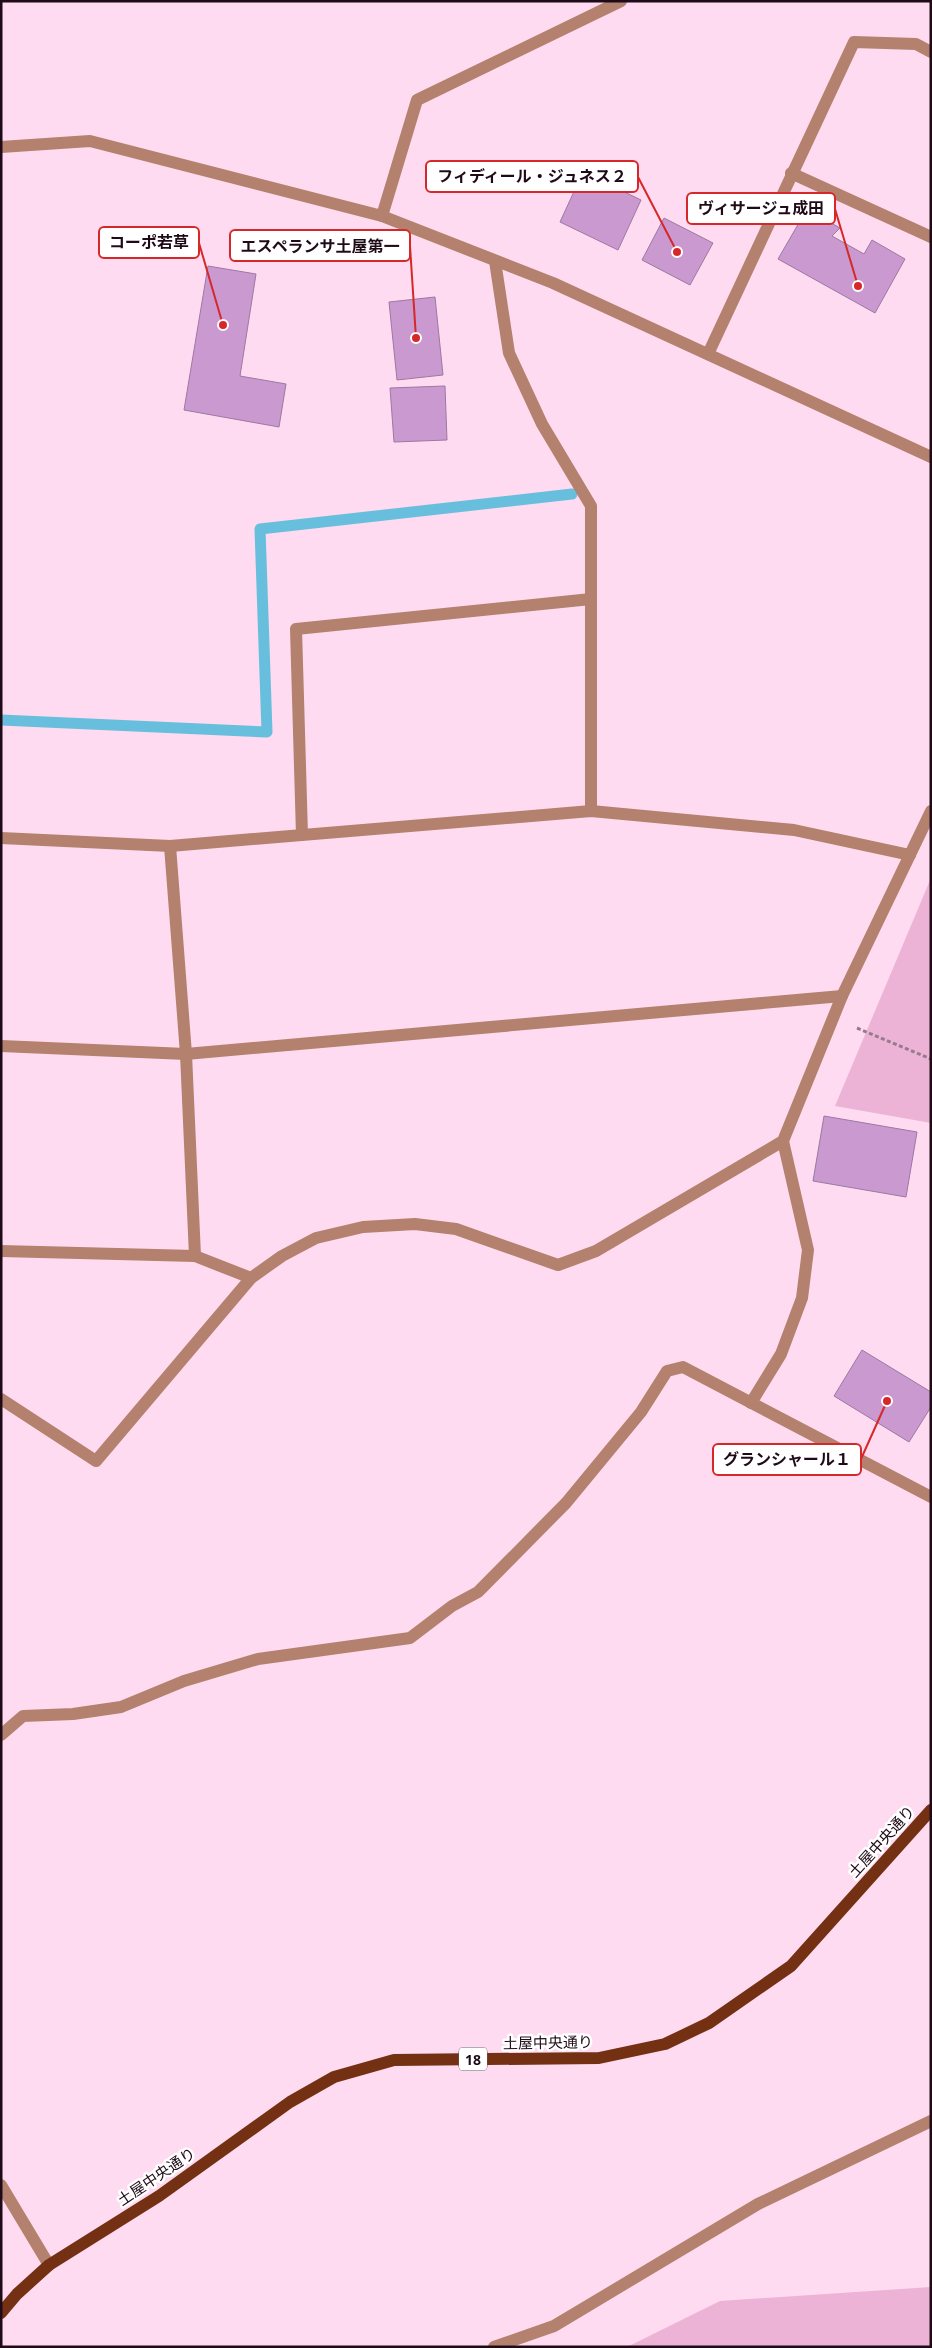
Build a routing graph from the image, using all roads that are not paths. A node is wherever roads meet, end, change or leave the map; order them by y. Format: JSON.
{"nodes":[{"id":1,"x":621,"y":1,"type":"edge"},
{"id":2,"x":931,"y":52,"type":"edge"},
{"id":3,"x":1,"y":147,"type":"edge"},
{"id":4,"x":791,"y":173,"type":"junction"},
{"id":5,"x":382,"y":216,"type":"junction"},
{"id":6,"x":931,"y":237,"type":"edge"},
{"id":7,"x":495,"y":260,"type":"junction"},
{"id":8,"x":708,"y":354,"type":"junction"},
{"id":9,"x":931,"y":457,"type":"edge"},
{"id":10,"x":591,"y":600,"type":"junction"},
{"id":11,"x":591,"y":811,"type":"junction"},
{"id":12,"x":931,"y":811,"type":"edge"},
{"id":13,"x":302,"y":835,"type":"junction"},
{"id":14,"x":1,"y":838,"type":"edge"},
{"id":15,"x":170,"y":846,"type":"junction"},
{"id":16,"x":910,"y":855,"type":"junction"},
{"id":17,"x":842,"y":996,"type":"junction"},
{"id":18,"x":1,"y":1046,"type":"edge"},
{"id":19,"x":186,"y":1054,"type":"junction"},
{"id":20,"x":783,"y":1142,"type":"junction"},
{"id":21,"x":1,"y":1251,"type":"edge"},
{"id":22,"x":195,"y":1256,"type":"junction"},
{"id":23,"x":251,"y":1278,"type":"junction"},
{"id":24,"x":1,"y":1399,"type":"edge"},
{"id":25,"x":751,"y":1402,"type":"junction"},
{"id":26,"x":931,"y":1497,"type":"edge"},
{"id":27,"x":1,"y":1734,"type":"edge"},
{"id":28,"x":931,"y":1810,"type":"edge"},
{"id":29,"x":931,"y":2121,"type":"edge"},
{"id":30,"x":1,"y":2185,"type":"edge"},
{"id":31,"x":49,"y":2265,"type":"junction"},
{"id":32,"x":1,"y":2313,"type":"edge"},
{"id":33,"x":494,"y":2347,"type":"edge"}],
"edges":[{"from":1,"to":5,"type":"street"},
{"from":2,"to":4,"type":"street"},
{"from":3,"to":5,"type":"street"},
{"from":4,"to":6,"type":"street"},
{"from":4,"to":8,"type":"street"},
{"from":5,"to":7,"type":"street"},
{"from":7,"to":8,"type":"street"},
{"from":7,"to":10,"type":"street"},
{"from":8,"to":9,"type":"street"},
{"from":10,"to":11,"type":"street"},
{"from":10,"to":13,"type":"street"},
{"from":11,"to":13,"type":"street"},
{"from":11,"to":16,"type":"street"},
{"from":12,"to":16,"type":"street"},
{"from":13,"to":15,"type":"street"},
{"from":14,"to":15,"type":"street"},
{"from":15,"to":19,"type":"street"},
{"from":16,"to":17,"type":"street"},
{"from":17,"to":19,"type":"street"},
{"from":17,"to":20,"type":"street"},
{"from":18,"to":19,"type":"street"},
{"from":19,"to":22,"type":"street"},
{"from":20,"to":23,"type":"street"},
{"from":20,"to":25,"type":"street"},
{"from":21,"to":22,"type":"street"},
{"from":22,"to":23,"type":"street"},
{"from":23,"to":24,"type":"street"},
{"from":25,"to":26,"type":"street"},
{"from":25,"to":27,"type":"street"},
{"from":28,"to":31,"type":"main road","name":"土屋中央通り","number":"18"},
{"from":29,"to":33,"type":"street"},
{"from":30,"to":31,"type":"street"},
{"from":31,"to":32,"type":"main road","name":"土屋中央通り","number":"18"}]}
